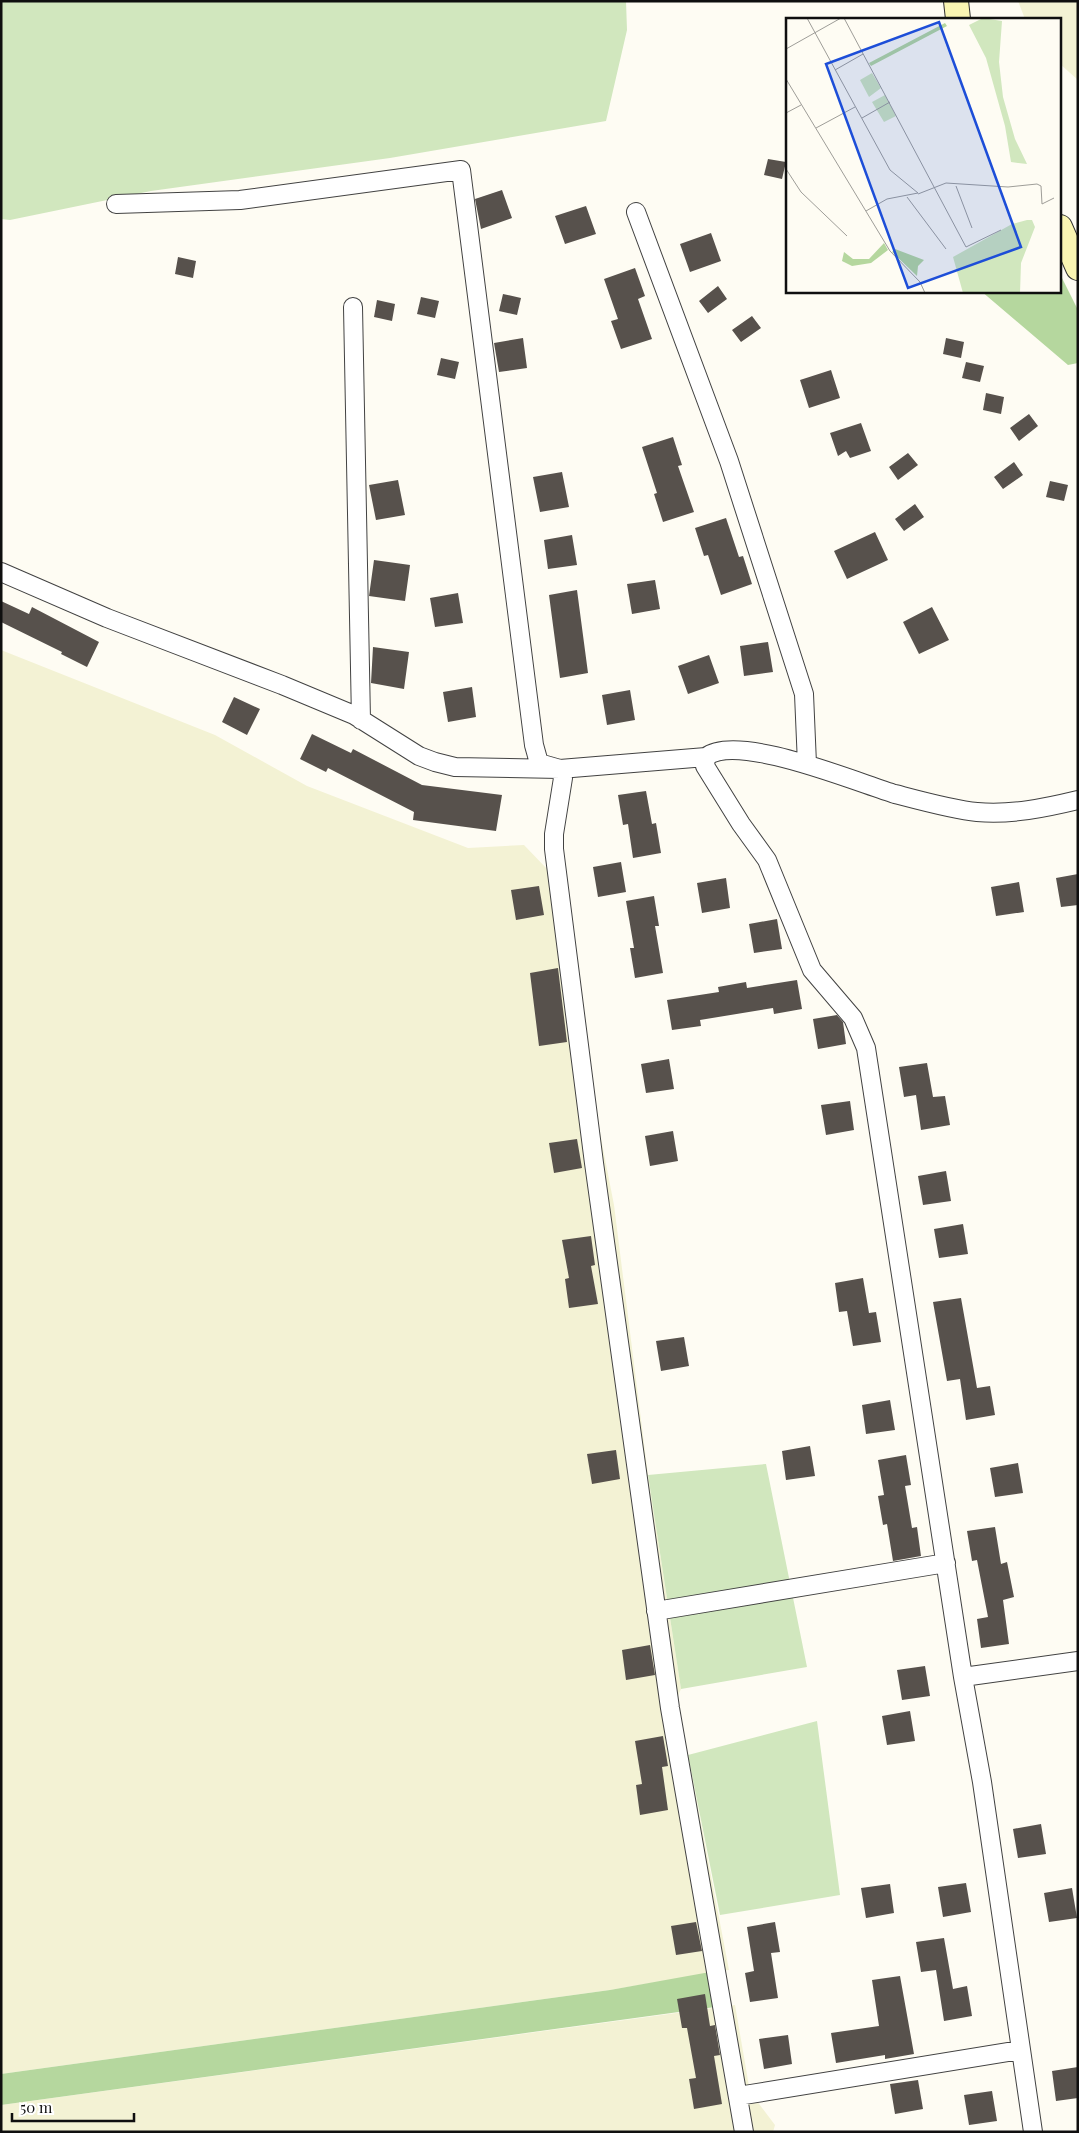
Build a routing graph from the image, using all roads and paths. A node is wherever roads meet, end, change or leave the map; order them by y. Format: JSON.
{"nodes":[{"id":1,"x":956,"y":1,"type":"edge"},
{"id":2,"x":958,"y":18,"type":"edge"},
{"id":3,"x":116,"y":204,"type":"dead end"},
{"id":4,"x":636,"y":212,"type":"dead end"},
{"id":5,"x":1062,"y":231,"type":"edge"},
{"id":6,"x":1078,"y":268,"type":"edge"},
{"id":7,"x":353,"y":307,"type":"dead end"},
{"id":8,"x":1,"y":572,"type":"edge"},
{"id":9,"x":361,"y":720,"type":"junction"},
{"id":10,"x":706,"y":758,"type":"junction"},
{"id":11,"x":806,"y":764,"type":"junction"},
{"id":12,"x":560,"y":769,"type":"junction"},
{"id":13,"x":1078,"y":800,"type":"edge"},
{"id":14,"x":946,"y":1563,"type":"junction"},
{"id":15,"x":656,"y":1611,"type":"junction"},
{"id":16,"x":1078,"y":1661,"type":"edge"},
{"id":17,"x":963,"y":1677,"type":"junction"},
{"id":18,"x":1020,"y":2050,"type":"junction"},
{"id":19,"x":738,"y":2096,"type":"junction"},
{"id":20,"x":744,"y":2132,"type":"edge"},
{"id":21,"x":1033,"y":2132,"type":"edge"}],
"edges":[{"from":1,"to":2,"type":"main road"},
{"from":3,"to":12,"type":"street"},
{"from":4,"to":11,"type":"street"},
{"from":5,"to":6,"type":"main road"},
{"from":7,"to":9,"type":"street"},
{"from":8,"to":9,"type":"street"},
{"from":9,"to":12,"type":"street"},
{"from":10,"to":11,"type":"street"},
{"from":10,"to":12,"type":"street"},
{"from":10,"to":14,"type":"street"},
{"from":11,"to":13,"type":"street"},
{"from":12,"to":15,"type":"street"},
{"from":14,"to":15,"type":"street"},
{"from":14,"to":17,"type":"street"},
{"from":15,"to":19,"type":"street"},
{"from":16,"to":17,"type":"street"},
{"from":17,"to":18,"type":"street"},
{"from":18,"to":19,"type":"street"},
{"from":18,"to":21,"type":"street"},
{"from":19,"to":20,"type":"street"}]}
